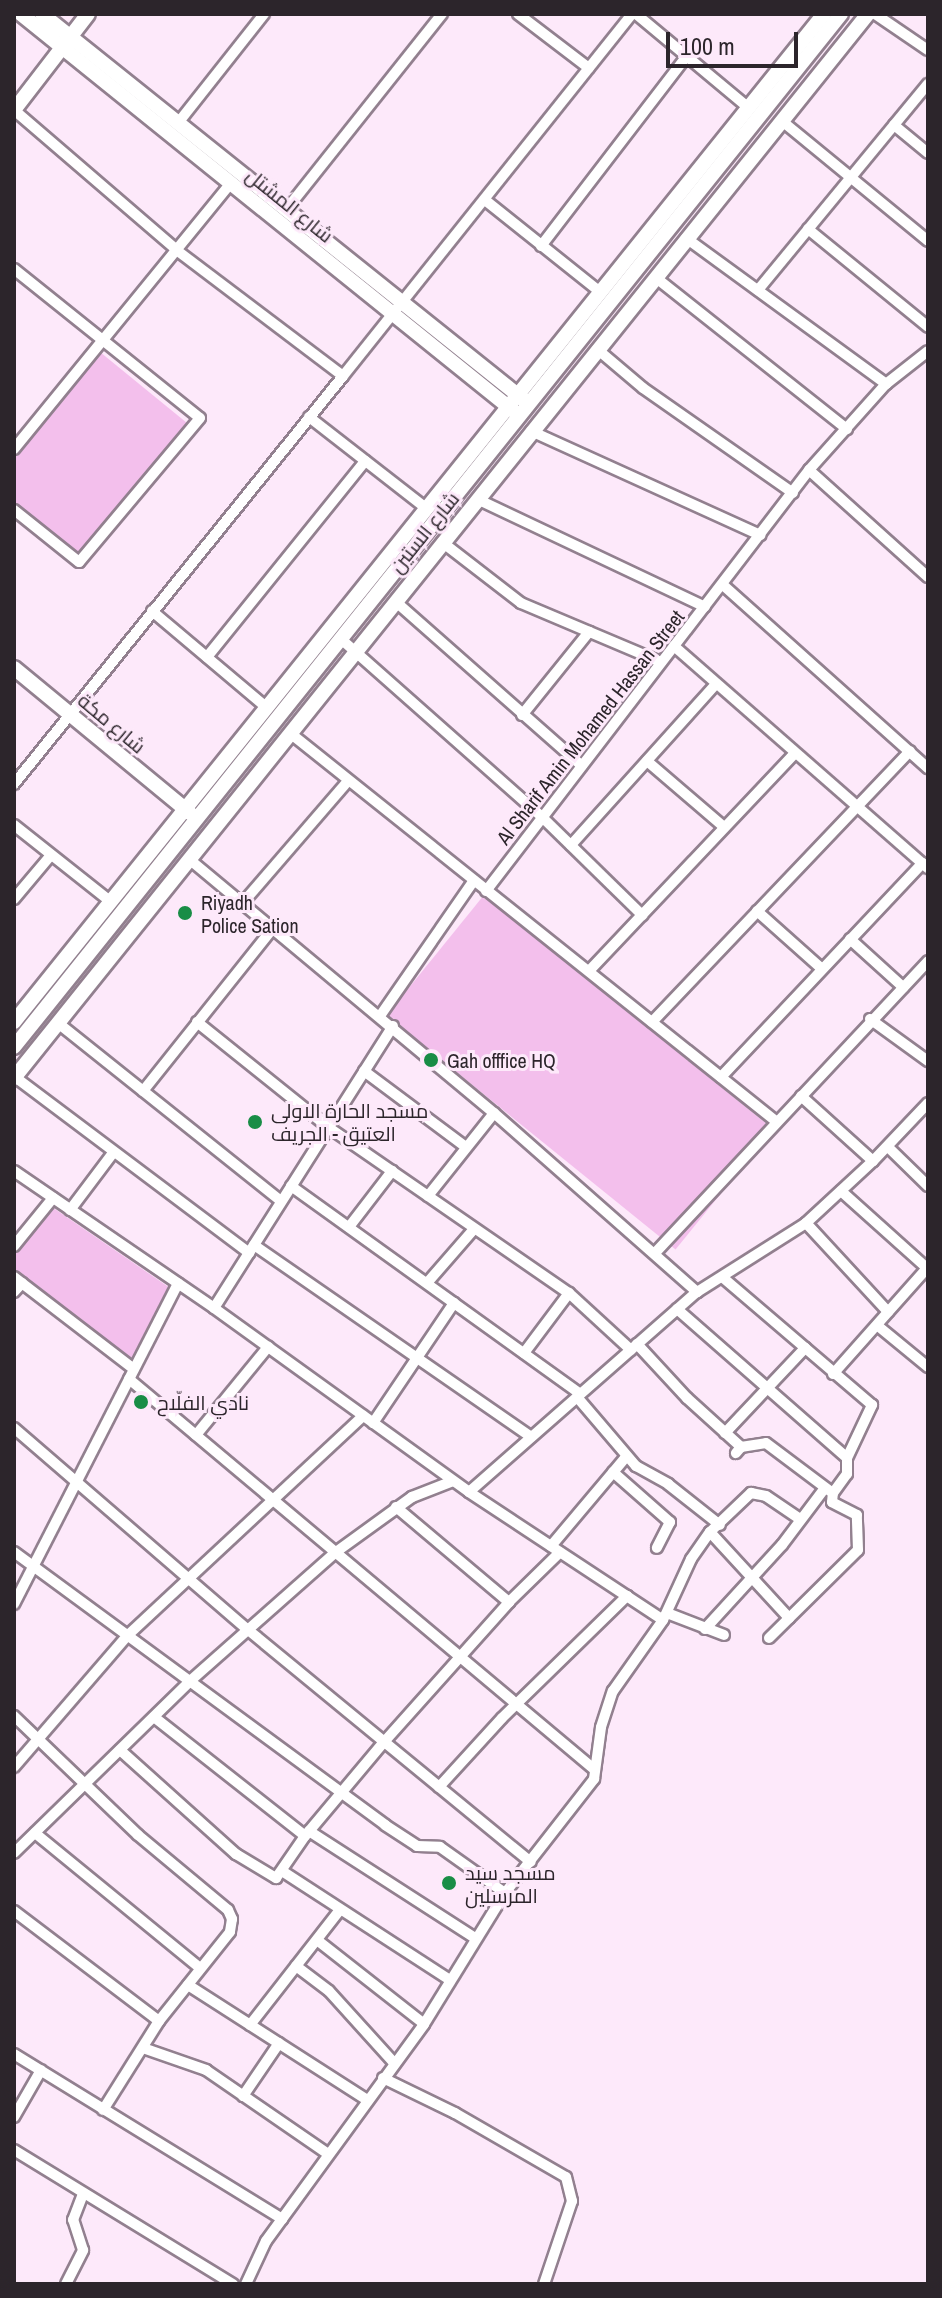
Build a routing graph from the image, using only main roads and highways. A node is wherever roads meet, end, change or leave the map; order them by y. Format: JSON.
{"nodes":[{"id":1,"x":21,"y":14,"type":"edge"},
{"id":2,"x":42,"y":14,"type":"edge"},
{"id":3,"x":88,"y":14,"type":"edge"},
{"id":4,"x":868,"y":14,"type":"edge"},
{"id":5,"x":833,"y":17,"type":"edge"},
{"id":6,"x":849,"y":37,"type":"junction"},
{"id":7,"x":66,"y":42,"type":"junction"},
{"id":8,"x":818,"y":42,"type":"junction"},
{"id":9,"x":834,"y":55,"type":"junction"},
{"id":10,"x":14,"y":110,"type":"edge"},
{"id":11,"x":667,"y":220,"type":"junction"},
{"id":12,"x":396,"y":307,"type":"junction"},
{"id":13,"x":519,"y":406,"type":"junction"},
{"id":14,"x":543,"y":416,"type":"junction"},
{"id":15,"x":531,"y":431,"type":"junction"},
{"id":16,"x":360,"y":616,"type":"junction"},
{"id":17,"x":374,"y":627,"type":"junction"},
{"id":18,"x":14,"y":668,"type":"edge"},
{"id":19,"x":191,"y":814,"type":"junction"},
{"id":20,"x":212,"y":830,"type":"junction"},
{"id":21,"x":38,"y":992,"type":"junction"},
{"id":22,"x":50,"y":1002,"type":"junction"},
{"id":23,"x":14,"y":1022,"type":"edge"},
{"id":24,"x":14,"y":1047,"type":"edge"},
{"id":25,"x":14,"y":1078,"type":"edge"}],
"edges":[{"from":1,"to":7,"type":"main road","name":"شارع المشتل"},
{"from":2,"to":7,"type":"main road","name":"شارع المشتل"},
{"from":3,"to":7,"type":"main road"},
{"from":4,"to":6,"type":"main road","name":"شارع الستين"},
{"from":5,"to":6,"type":"main road"},
{"from":5,"to":8,"type":"main road","name":"شارع الستين"},
{"from":5,"to":11,"type":"main road"},
{"from":6,"to":9,"type":"main road","name":"شارع الستين"},
{"from":7,"to":10,"type":"main road"},
{"from":7,"to":12,"type":"main road","name":"شارع المشتل"},
{"from":7,"to":12,"type":"main road","name":"شارع المشتل"},
{"from":8,"to":9,"type":"main road"},
{"from":8,"to":11,"type":"main road","name":"شارع الستين"},
{"from":9,"to":14,"type":"main road","name":"شارع الستين"},
{"from":11,"to":13,"type":"main road","name":"شارع الستين"},
{"from":11,"to":13,"type":"main road"},
{"from":12,"to":13,"type":"main road","name":"شارع المشتل"},
{"from":13,"to":14,"type":"main road","name":"شارع المشتل"},
{"from":13,"to":15,"type":"main road","name":"شارع المشتل"},
{"from":13,"to":16,"type":"main road","name":"شارع الستين"},
{"from":13,"to":19,"type":"main road"},
{"from":14,"to":15,"type":"main road","name":"شارع الستين"},
{"from":15,"to":17,"type":"main road","name":"شارع الستين"},
{"from":16,"to":17,"type":"main road"},
{"from":16,"to":19,"type":"main road","name":"شارع الستين"},
{"from":17,"to":20,"type":"main road","name":"شارع الستين"},
{"from":18,"to":19,"type":"main road","name":"شارع مكة"},
{"from":19,"to":20,"type":"main road","name":"شارع مكة"},
{"from":19,"to":21,"type":"main road"},
{"from":19,"to":22,"type":"main road","name":"شارع الستين"},
{"from":20,"to":25,"type":"main road","name":"شارع الستين"},
{"from":21,"to":22,"type":"main road"},
{"from":21,"to":23,"type":"main road"},
{"from":22,"to":24,"type":"main road","name":"شارع الستين"}]}
